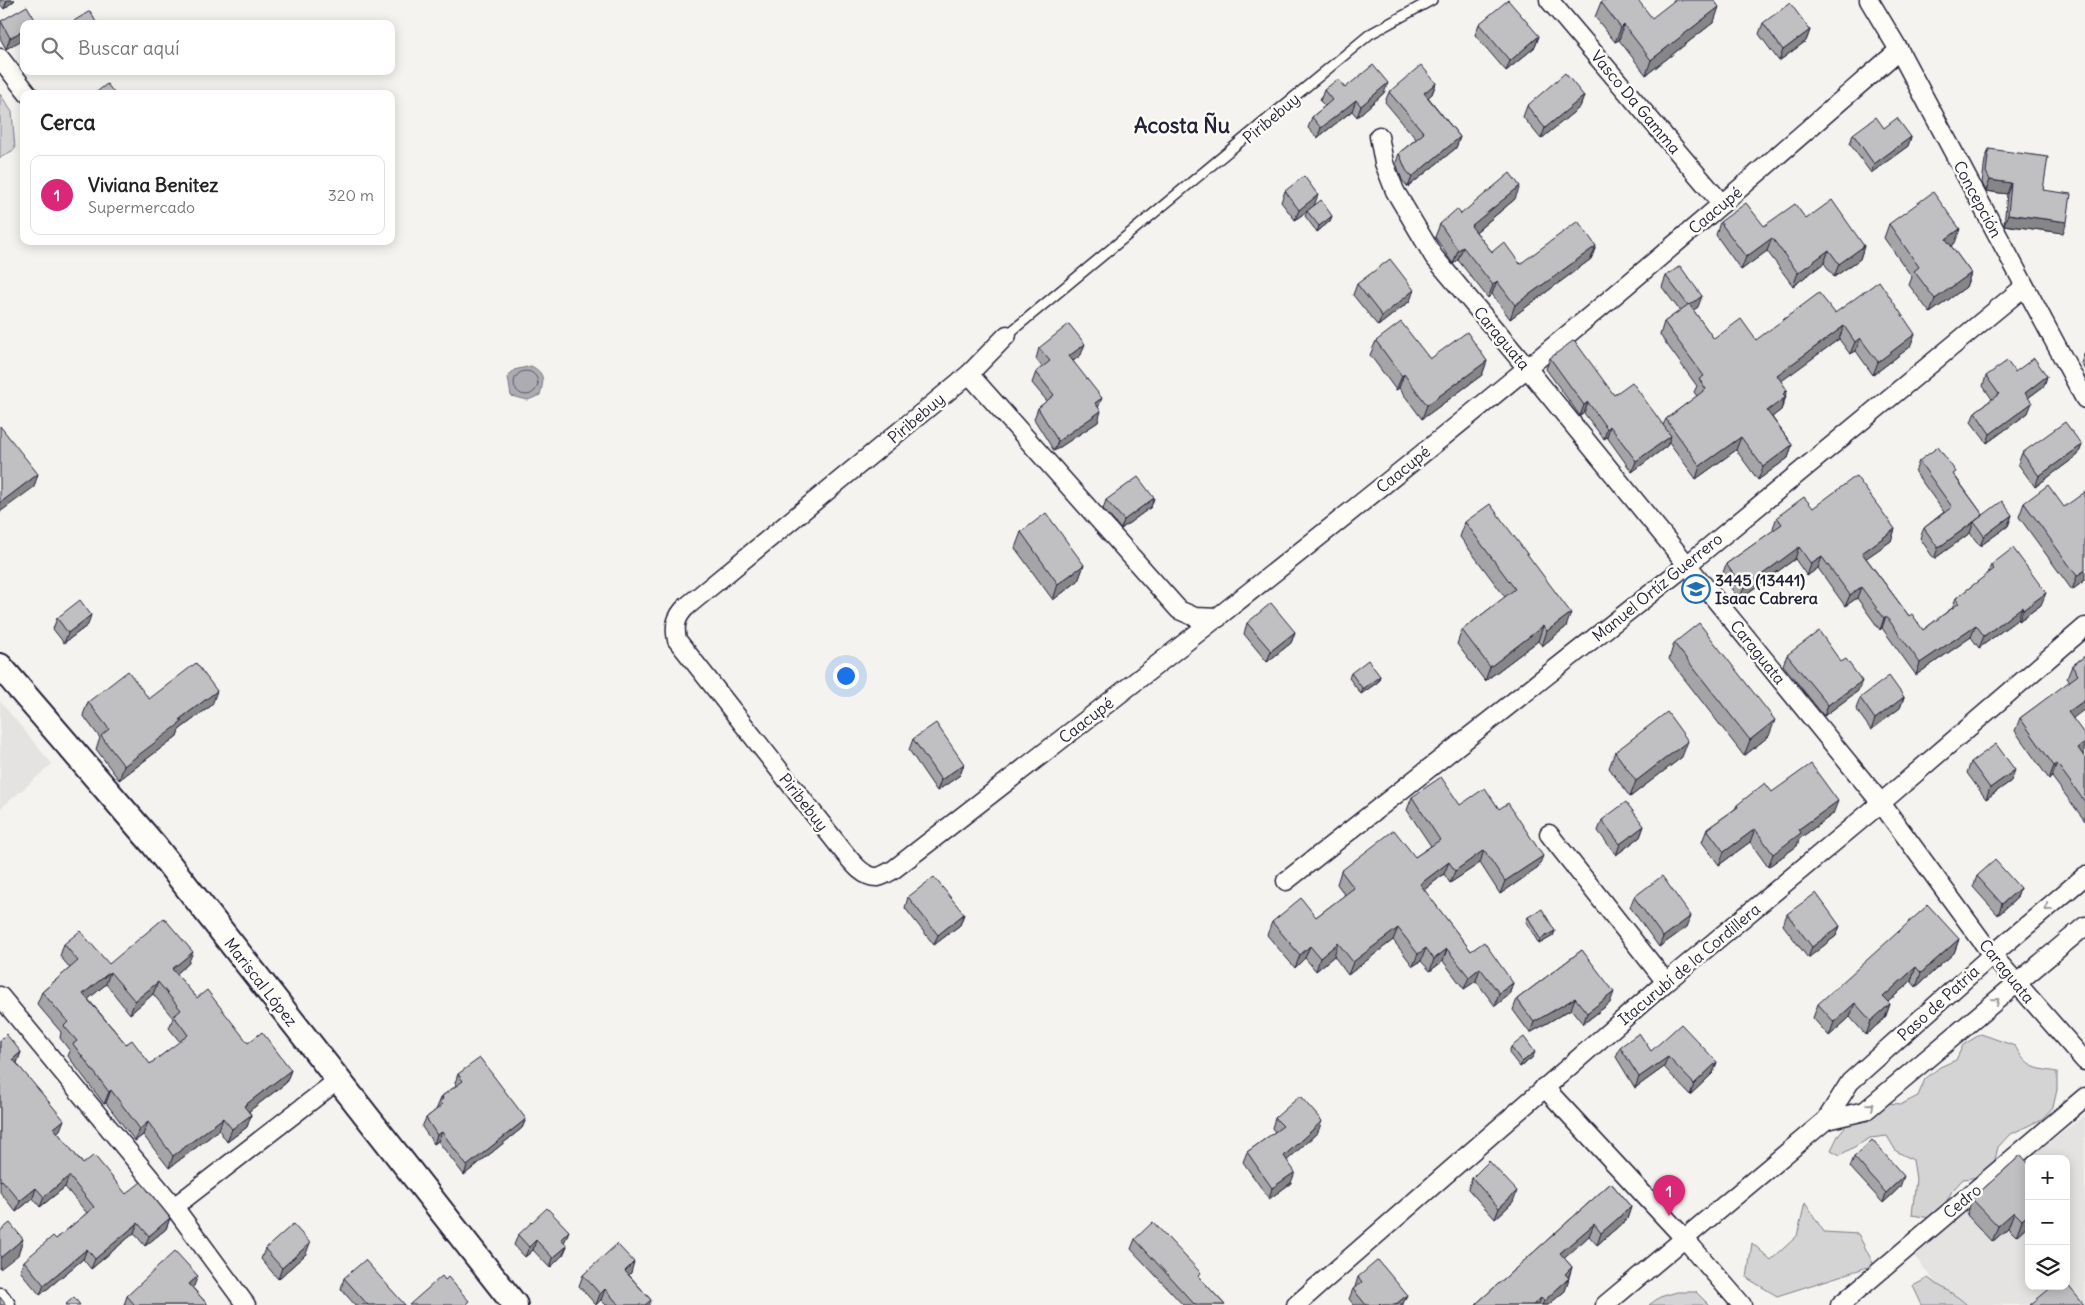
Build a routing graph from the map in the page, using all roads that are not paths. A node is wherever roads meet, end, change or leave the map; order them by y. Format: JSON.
{"nodes":[{"id":1,"x":1432,"y":0,"type":"edge"},
{"id":2,"x":1549,"y":0,"type":"edge"},
{"id":3,"x":1869,"y":0,"type":"edge"},
{"id":4,"x":1899,"y":50,"type":"junction"},
{"id":5,"x":0,"y":58,"type":"edge"},
{"id":6,"x":25,"y":90,"type":"edge"},
{"id":7,"x":1378,"y":136,"type":"dead end"},
{"id":8,"x":1722,"y":204,"type":"junction"},
{"id":9,"x":2024,"y":287,"type":"junction"},
{"id":10,"x":1007,"y":335,"type":"joint"},
{"id":11,"x":1527,"y":368,"type":"junction"},
{"id":12,"x":969,"y":374,"type":"junction"},
{"id":13,"x":2085,"y":399,"type":"edge"},
{"id":14,"x":1687,"y":565,"type":"junction"},
{"id":15,"x":1218,"y":618,"type":"junction"},
{"id":16,"x":2085,"y":627,"type":"edge"},
{"id":17,"x":0,"y":666,"type":"edge"},
{"id":18,"x":1881,"y":803,"type":"junction"},
{"id":19,"x":1549,"y":834,"type":"dead end"},
{"id":20,"x":893,"y":870,"type":"joint"},
{"id":21,"x":2085,"y":876,"type":"edge"},
{"id":22,"x":1286,"y":881,"type":"dead end"},
{"id":23,"x":2085,"y":926,"type":"edge"},
{"id":24,"x":1992,"y":955,"type":"junction"},
{"id":25,"x":1666,"y":982,"type":"junction"},
{"id":26,"x":2016,"y":984,"type":"junction"},
{"id":27,"x":0,"y":996,"type":"edge"},
{"id":28,"x":2085,"y":1062,"type":"edge"},
{"id":29,"x":338,"y":1080,"type":"junction"},
{"id":30,"x":1544,"y":1087,"type":"junction"},
{"id":31,"x":2085,"y":1097,"type":"edge"},
{"id":32,"x":1826,"y":1120,"type":"junction"},
{"id":33,"x":174,"y":1207,"type":"junction"},
{"id":34,"x":1684,"y":1238,"type":"junction"},
{"id":35,"x":0,"y":1297,"type":"edge"},
{"id":36,"x":6,"y":1305,"type":"edge"},
{"id":37,"x":246,"y":1305,"type":"edge"},
{"id":38,"x":515,"y":1305,"type":"edge"},
{"id":39,"x":1296,"y":1305,"type":"edge"},
{"id":40,"x":1605,"y":1305,"type":"edge"},
{"id":41,"x":1742,"y":1305,"type":"edge"},
{"id":42,"x":1840,"y":1305,"type":"edge"}],
"edges":[{"from":1,"to":10,"type":"lane","name":"Piribebuy"},
{"from":2,"to":8,"type":"street","name":"Vasco Da Gamma"},
{"from":3,"to":4,"type":"street","name":"Concepción"},
{"from":4,"to":8,"type":"street","name":"Caacupé"},
{"from":4,"to":9,"type":"street","name":"Concepción"},
{"from":5,"to":6,"type":"street"},
{"from":7,"to":11,"type":"street","name":"Caraguata"},
{"from":8,"to":11,"type":"street","name":"Caacupé"},
{"from":9,"to":13,"type":"street","name":"Concepción"},
{"from":9,"to":14,"type":"street","name":"Manuel Ortíz Guerrero"},
{"from":10,"to":12,"type":"street","name":"Piribebuy"},
{"from":11,"to":14,"type":"street","name":"Caraguata"},
{"from":11,"to":15,"type":"street","name":"Caacupé"},
{"from":12,"to":15,"type":"street"},
{"from":12,"to":20,"type":"street","name":"Piribebuy"},
{"from":14,"to":18,"type":"street","name":"Caraguata"},
{"from":14,"to":22,"type":"street","name":"Manuel Ortíz Guerrero"},
{"from":15,"to":20,"type":"street","name":"Caacupé"},
{"from":16,"to":18,"type":"street","name":"Itacurubí de la Cordillera"},
{"from":17,"to":29,"type":"street","name":"Mariscal López"},
{"from":18,"to":24,"type":"street","name":"Caraguata"},
{"from":18,"to":25,"type":"street","name":"Itacurubí de la Cordillera"},
{"from":19,"to":25,"type":"street"},
{"from":21,"to":24,"type":"street","name":"Paso de Patria","one_way":true},
{"from":23,"to":26,"type":"street","name":"Paso de Patria"},
{"from":24,"to":26,"type":"street","name":"Caraguata"},
{"from":24,"to":32,"type":"street","name":"Paso de Patria"},
{"from":25,"to":30,"type":"street","name":"Itacurubí de la Cordillera"},
{"from":26,"to":28,"type":"street","name":"Caraguata"},
{"from":32,"to":26,"type":"street","name":"Paso de Patria","one_way":true},
{"from":27,"to":33,"type":"street"},
{"from":29,"to":33,"type":"street"},
{"from":29,"to":38,"type":"street","name":"Mariscal López"},
{"from":30,"to":34,"type":"street"},
{"from":30,"to":39,"type":"street","name":"Itacurubí de la Cordillera"},
{"from":31,"to":42,"type":"street","name":"Cedro"},
{"from":32,"to":34,"type":"street","name":"Paso de Patria"},
{"from":33,"to":37,"type":"street"},
{"from":34,"to":40,"type":"street","name":"Paso de Patria"},
{"from":34,"to":41,"type":"street"},
{"from":35,"to":36,"type":"street"}]}
